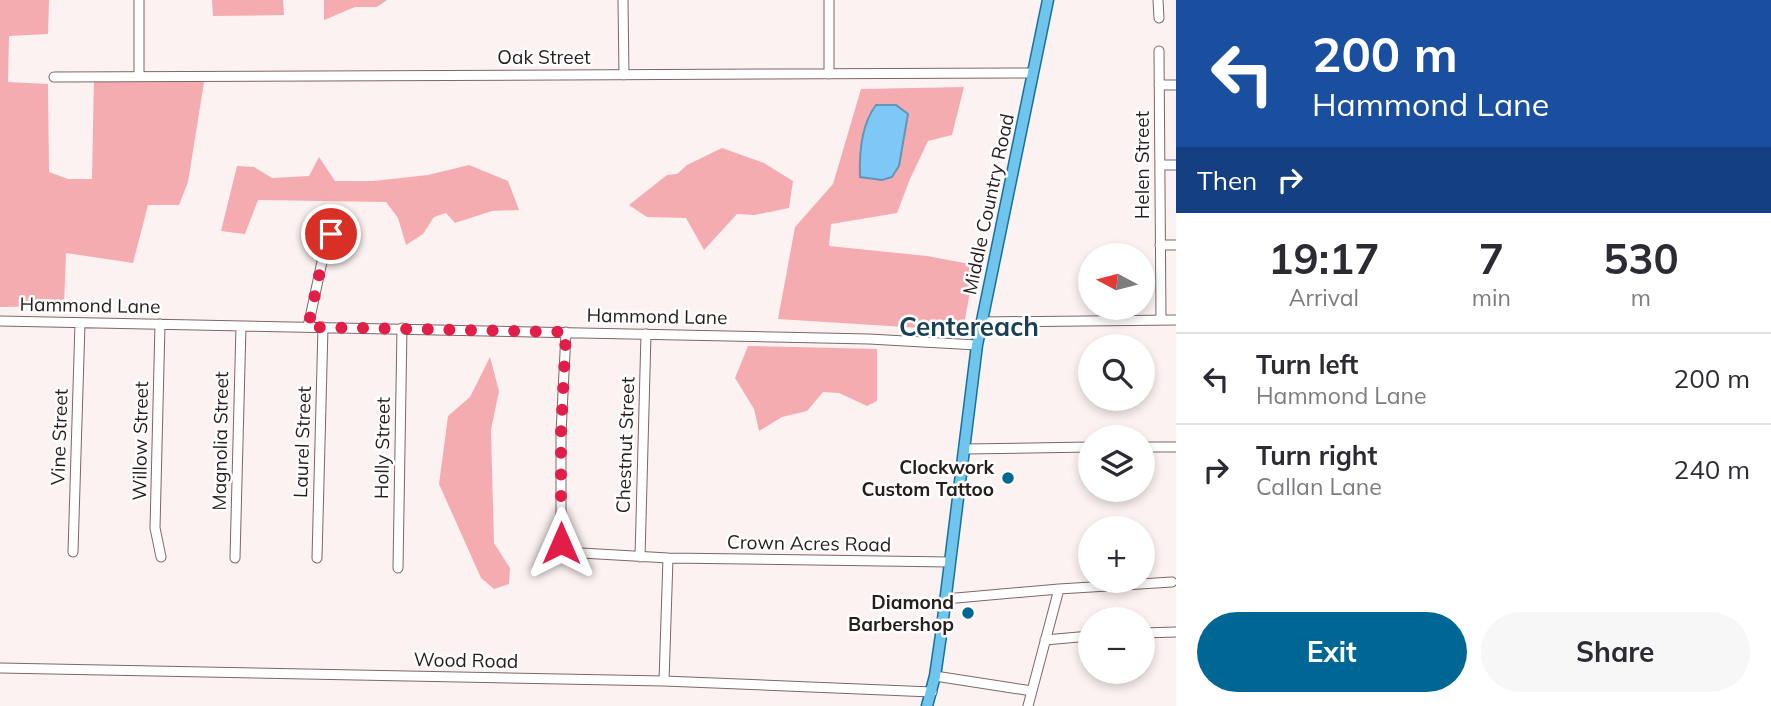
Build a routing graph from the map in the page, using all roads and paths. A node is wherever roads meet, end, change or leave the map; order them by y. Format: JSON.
{"nodes":[{"id":1,"x":139,"y":0,"type":"edge"},
{"id":2,"x":623,"y":0,"type":"edge"},
{"id":3,"x":829,"y":0,"type":"edge"},
{"id":4,"x":1048,"y":0,"type":"edge"},
{"id":5,"x":1158,"y":0,"type":"edge"},
{"id":6,"x":1159,"y":18,"type":"dead end"},
{"id":7,"x":1159,"y":51,"type":"dead end"},
{"id":8,"x":1034,"y":73,"type":"junction"},
{"id":9,"x":829,"y":74,"type":"junction"},
{"id":10,"x":624,"y":75,"type":"junction"},
{"id":11,"x":139,"y":76,"type":"junction"},
{"id":12,"x":54,"y":77,"type":"dead end"},
{"id":13,"x":1159,"y":85,"type":"junction"},
{"id":14,"x":1176,"y":85,"type":"edge"},
{"id":15,"x":1160,"y":165,"type":"junction"},
{"id":16,"x":1176,"y":165,"type":"edge"},
{"id":17,"x":331,"y":234,"type":"dead end"},
{"id":18,"x":1160,"y":245,"type":"junction"},
{"id":19,"x":1176,"y":245,"type":"edge"},
{"id":20,"x":1161,"y":320,"type":"junction"},
{"id":21,"x":1176,"y":320,"type":"edge"},
{"id":22,"x":0,"y":321,"type":"edge"},
{"id":23,"x":981,"y":321,"type":"junction"},
{"id":24,"x":80,"y":323,"type":"junction"},
{"id":25,"x":160,"y":324,"type":"junction"},
{"id":26,"x":241,"y":326,"type":"junction"},
{"id":27,"x":308,"y":327,"type":"junction"},
{"id":28,"x":323,"y":327,"type":"junction"},
{"id":29,"x":402,"y":328,"type":"junction"},
{"id":30,"x":566,"y":332,"type":"junction"},
{"id":31,"x":646,"y":334,"type":"junction"},
{"id":32,"x":977,"y":345,"type":"junction"},
{"id":33,"x":1078,"y":447,"type":"edge"},
{"id":34,"x":1155,"y":447,"type":"edge"},
{"id":35,"x":1176,"y":447,"type":"edge"},
{"id":36,"x":964,"y":449,"type":"junction"},
{"id":37,"x":74,"y":552,"type":"dead end"},
{"id":38,"x":640,"y":557,"type":"junction"},
{"id":39,"x":161,"y":558,"type":"dead end"},
{"id":40,"x":235,"y":558,"type":"dead end"},
{"id":41,"x":317,"y":558,"type":"dead end"},
{"id":42,"x":668,"y":558,"type":"junction"},
{"id":43,"x":949,"y":562,"type":"junction"},
{"id":44,"x":398,"y":568,"type":"dead end"},
{"id":45,"x":1172,"y":582,"type":"dead end"},
{"id":46,"x":1059,"y":589,"type":"junction"},
{"id":47,"x":945,"y":599,"type":"junction"},
{"id":48,"x":1176,"y":632,"type":"edge"},
{"id":49,"x":1155,"y":633,"type":"edge"},
{"id":50,"x":1078,"y":637,"type":"edge"},
{"id":51,"x":1045,"y":640,"type":"junction"},
{"id":52,"x":0,"y":668,"type":"edge"},
{"id":53,"x":935,"y":676,"type":"junction"},
{"id":54,"x":664,"y":681,"type":"junction"},
{"id":55,"x":1032,"y":691,"type":"junction"},
{"id":56,"x":932,"y":692,"type":"junction"},
{"id":57,"x":927,"y":706,"type":"edge"},
{"id":58,"x":1028,"y":706,"type":"edge"}],
"edges":[{"from":1,"to":11,"type":"street"},
{"from":2,"to":10,"type":"street"},
{"from":3,"to":9,"type":"street"},
{"from":4,"to":8,"type":"main road","name":"Middle Country Road"},
{"from":5,"to":6,"type":"street"},
{"from":7,"to":13,"type":"street","name":"Helen Street"},
{"from":8,"to":9,"type":"street","name":"Oak Street"},
{"from":8,"to":23,"type":"main road","name":"Middle Country Road"},
{"from":9,"to":10,"type":"street","name":"Oak Street"},
{"from":10,"to":11,"type":"street","name":"Oak Street"},
{"from":11,"to":12,"type":"street","name":"Oak Street"},
{"from":13,"to":14,"type":"street"},
{"from":13,"to":15,"type":"street","name":"Helen Street"},
{"from":15,"to":16,"type":"street"},
{"from":15,"to":18,"type":"street","name":"Helen Street"},
{"from":17,"to":27,"type":"street"},
{"from":18,"to":19,"type":"street"},
{"from":18,"to":20,"type":"street","name":"Helen Street"},
{"from":20,"to":21,"type":"street"},
{"from":20,"to":23,"type":"street"},
{"from":22,"to":24,"type":"street","name":"Hammond Lane"},
{"from":23,"to":32,"type":"main road","name":"Middle Country Road"},
{"from":24,"to":25,"type":"street","name":"Hammond Lane"},
{"from":24,"to":37,"type":"street","name":"Vine Street"},
{"from":25,"to":26,"type":"street","name":"Hammond Lane"},
{"from":25,"to":39,"type":"street","name":"Willow Street"},
{"from":26,"to":27,"type":"street","name":"Hammond Lane"},
{"from":26,"to":40,"type":"street","name":"Magnolia Street"},
{"from":27,"to":28,"type":"street","name":"Hammond Lane"},
{"from":28,"to":29,"type":"street","name":"Hammond Lane"},
{"from":28,"to":41,"type":"street","name":"Laurel Street"},
{"from":29,"to":30,"type":"street","name":"Hammond Lane"},
{"from":29,"to":44,"type":"street","name":"Holly Street"},
{"from":30,"to":31,"type":"street","name":"Hammond Lane"},
{"from":30,"to":38,"type":"street","name":"Crown Acres Road"},
{"from":31,"to":32,"type":"street","name":"Hammond Lane"},
{"from":31,"to":38,"type":"street","name":"Chestnut Street"},
{"from":32,"to":36,"type":"main road","name":"Middle Country Road"},
{"from":33,"to":36,"type":"street"},
{"from":34,"to":35,"type":"street"},
{"from":36,"to":43,"type":"main road","name":"Middle Country Road"},
{"from":38,"to":42,"type":"street","name":"Crown Acres Road"},
{"from":42,"to":43,"type":"street","name":"Crown Acres Road"},
{"from":42,"to":54,"type":"street"},
{"from":43,"to":47,"type":"main road","name":"Middle Country Road"},
{"from":45,"to":46,"type":"street"},
{"from":46,"to":47,"type":"street"},
{"from":46,"to":51,"type":"street"},
{"from":47,"to":53,"type":"main road","name":"Middle Country Road"},
{"from":48,"to":49,"type":"street"},
{"from":50,"to":51,"type":"street"},
{"from":51,"to":55,"type":"street"},
{"from":52,"to":54,"type":"street","name":"Wood Road"},
{"from":53,"to":55,"type":"street"},
{"from":53,"to":56,"type":"main road","name":"Middle Country Road"},
{"from":54,"to":56,"type":"street","name":"Wood Road"},
{"from":55,"to":58,"type":"street"},
{"from":56,"to":57,"type":"main road","name":"Middle Country Road"}]}
